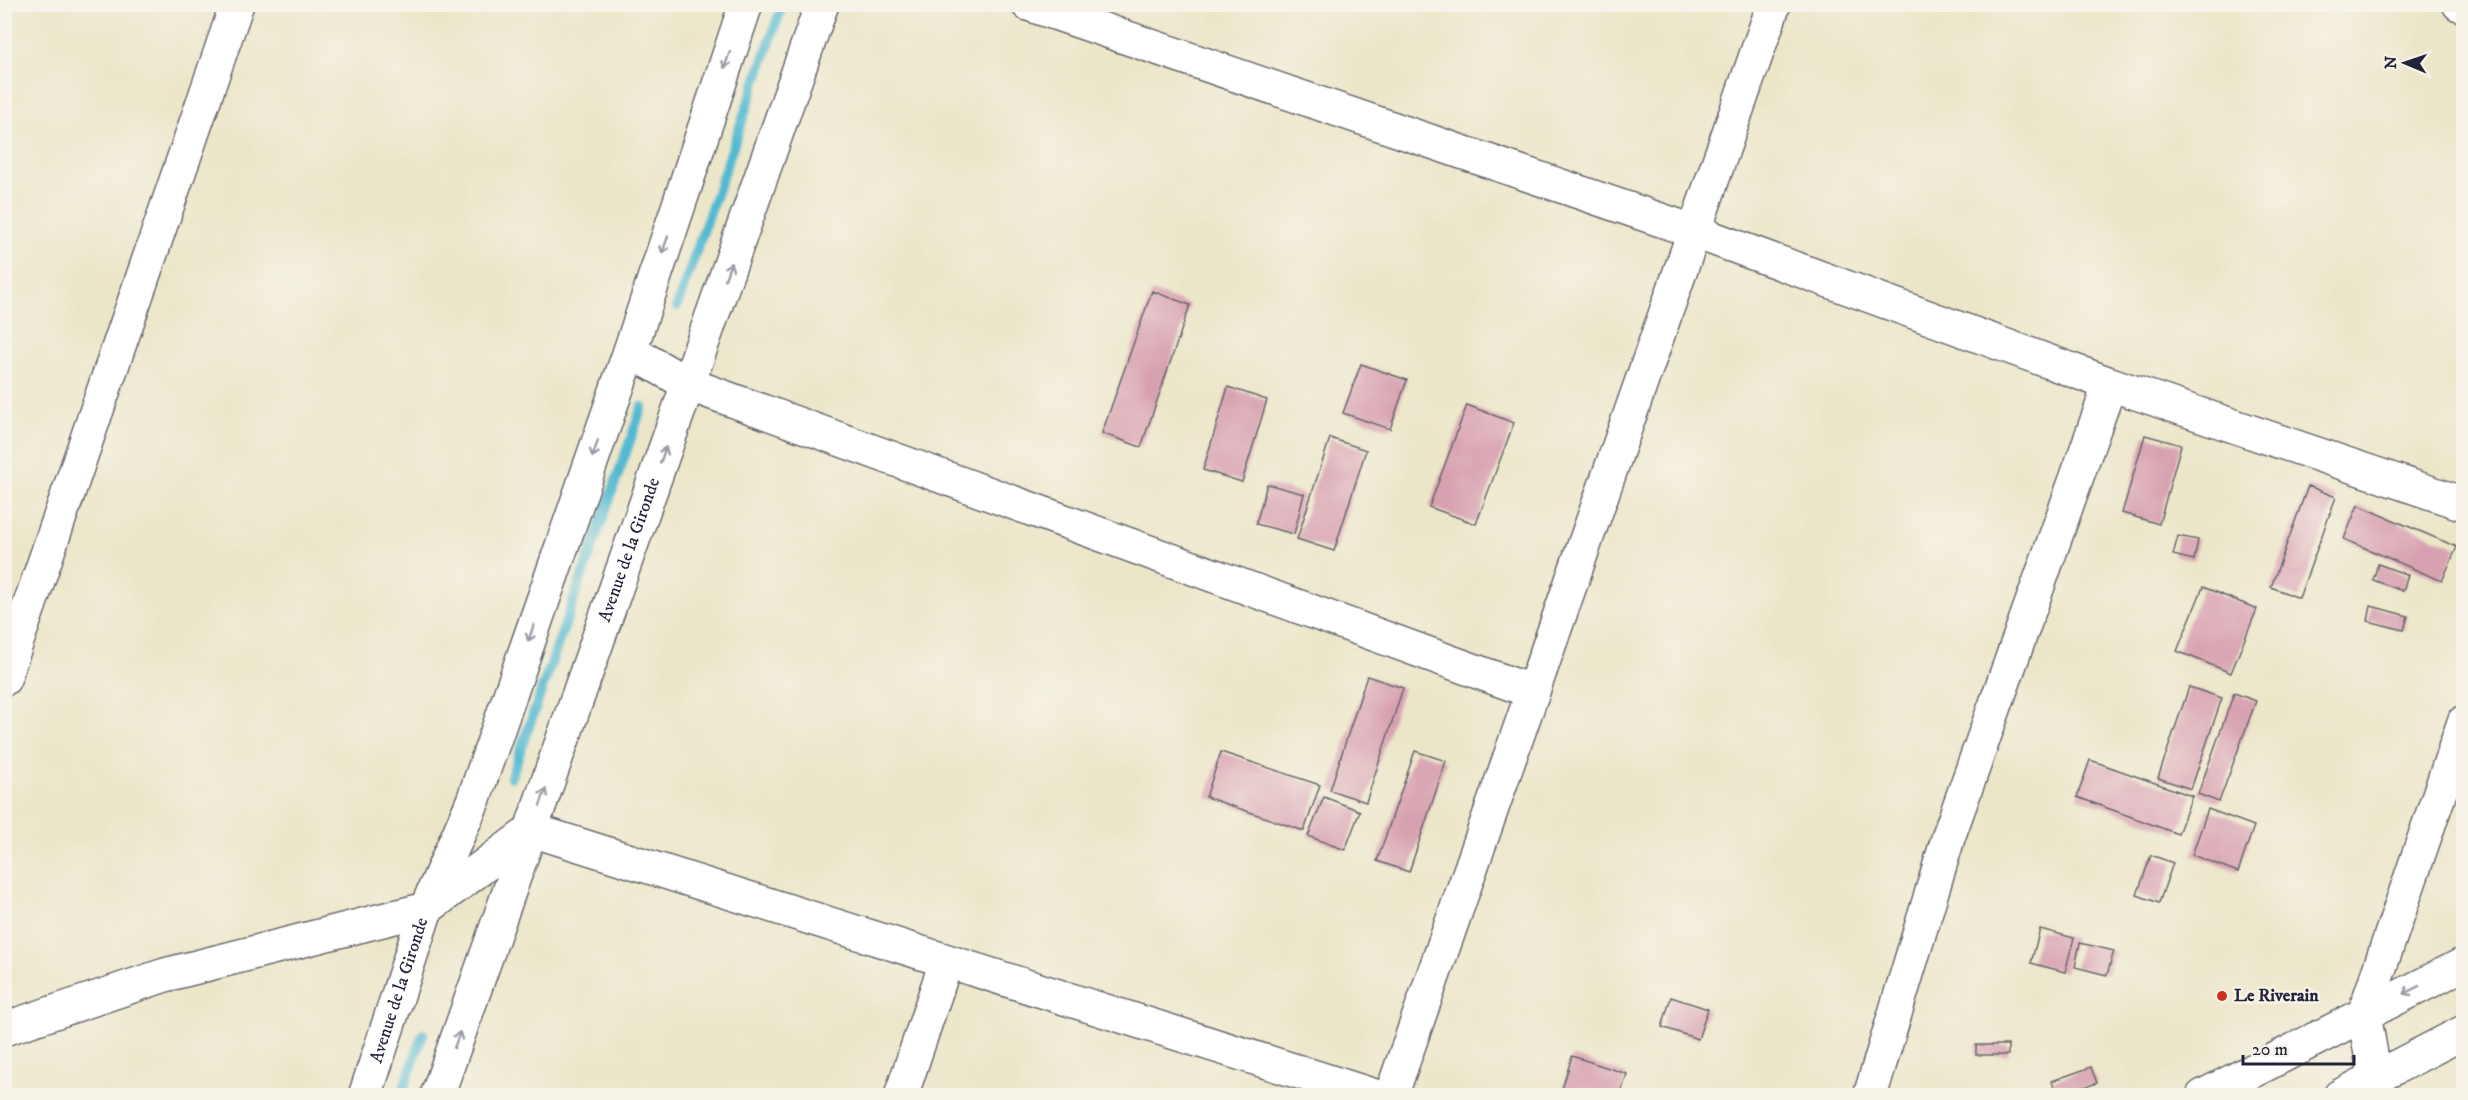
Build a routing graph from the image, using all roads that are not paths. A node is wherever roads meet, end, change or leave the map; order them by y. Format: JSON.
{"nodes":[{"id":1,"x":237,"y":4,"type":"edge"},
{"id":2,"x":746,"y":4,"type":"edge"},
{"id":3,"x":822,"y":4,"type":"edge"},
{"id":4,"x":1028,"y":4,"type":"edge"},
{"id":5,"x":1774,"y":4,"type":"edge"},
{"id":6,"x":2459,"y":4,"type":"edge"},
{"id":7,"x":2463,"y":6,"type":"edge"},
{"id":8,"x":1693,"y":231,"type":"junction"},
{"id":9,"x":630,"y":351,"type":"junction"},
{"id":10,"x":688,"y":384,"type":"junction"},
{"id":11,"x":2110,"y":384,"type":"junction"},
{"id":12,"x":2463,"y":504,"type":"edge"},
{"id":13,"x":4,"y":678,"type":"edge"},
{"id":14,"x":1533,"y":692,"type":"junction"},
{"id":15,"x":2463,"y":722,"type":"edge"},
{"id":16,"x":532,"y":830,"type":"junction"},
{"id":17,"x":426,"y":909,"type":"junction"},
{"id":18,"x":946,"y":962,"type":"junction"},
{"id":19,"x":2463,"y":964,"type":"edge"},
{"id":20,"x":2364,"y":1014,"type":"junction"},
{"id":21,"x":4,"y":1029,"type":"edge"},
{"id":22,"x":2463,"y":1032,"type":"edge"},
{"id":23,"x":2375,"y":1077,"type":"junction"},
{"id":24,"x":365,"y":1095,"type":"edge"},
{"id":25,"x":437,"y":1095,"type":"edge"},
{"id":26,"x":901,"y":1095,"type":"edge"},
{"id":27,"x":1375,"y":1095,"type":"edge"},
{"id":28,"x":1391,"y":1095,"type":"edge"},
{"id":29,"x":1870,"y":1095,"type":"edge"},
{"id":30,"x":2203,"y":1095,"type":"edge"},
{"id":31,"x":2340,"y":1095,"type":"edge"}],
"edges":[{"from":1,"to":13,"type":"street"},
{"from":2,"to":9,"type":"street","name":"Avenue de la Gironde","one_way":true},
{"from":10,"to":3,"type":"street","name":"Avenue de la Gironde","one_way":true},
{"from":4,"to":8,"type":"street"},
{"from":5,"to":8,"type":"street"},
{"from":6,"to":7,"type":"street"},
{"from":8,"to":11,"type":"street"},
{"from":8,"to":14,"type":"street"},
{"from":9,"to":10,"type":"street"},
{"from":9,"to":17,"type":"street","name":"Avenue de la Gironde","one_way":true},
{"from":10,"to":14,"type":"street"},
{"from":16,"to":10,"type":"street","name":"Avenue de la Gironde","one_way":true},
{"from":11,"to":12,"type":"street"},
{"from":11,"to":29,"type":"street"},
{"from":14,"to":28,"type":"street"},
{"from":15,"to":20,"type":"street"},
{"from":16,"to":17,"type":"street"},
{"from":16,"to":18,"type":"street"},
{"from":25,"to":16,"type":"street","name":"Avenue de la Gironde","one_way":true},
{"from":17,"to":21,"type":"street"},
{"from":17,"to":24,"type":"street","name":"Avenue de la Gironde"},
{"from":18,"to":26,"type":"street"},
{"from":18,"to":27,"type":"street"},
{"from":19,"to":20,"type":"street","one_way":true},
{"from":20,"to":23,"type":"street"},
{"from":20,"to":30,"type":"street"},
{"from":22,"to":23,"type":"street"},
{"from":23,"to":31,"type":"street"}]}
